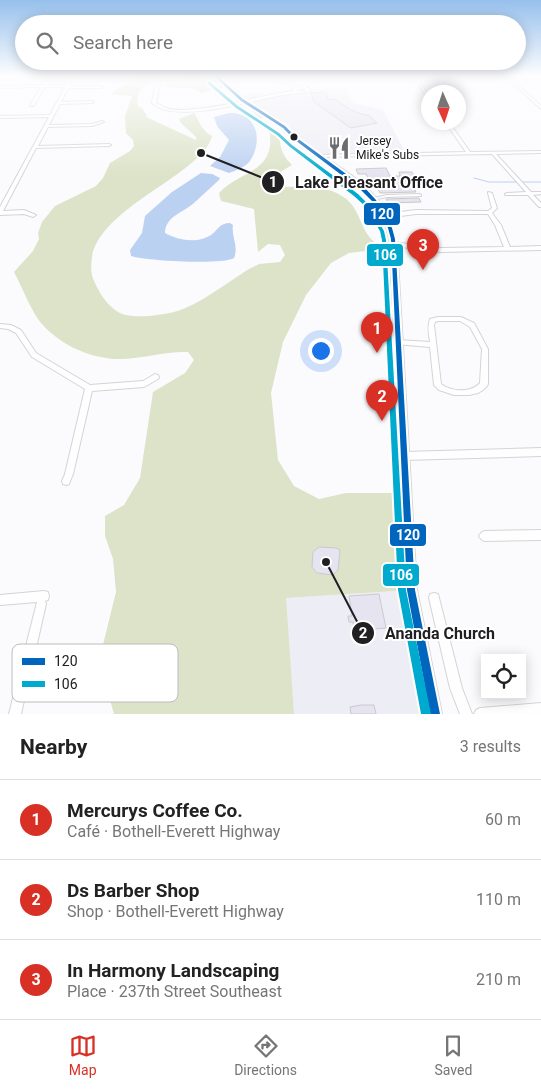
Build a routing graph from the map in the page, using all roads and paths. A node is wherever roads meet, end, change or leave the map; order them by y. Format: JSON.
{"nodes":[{"id":1,"x":56,"y":109,"type":"edge"},
{"id":2,"x":164,"y":109,"type":"edge"},
{"id":3,"x":202,"y":109,"type":"edge"},
{"id":4,"x":255,"y":109,"type":"edge"},
{"id":5,"x":52,"y":116,"type":"junction"},
{"id":6,"x":0,"y":117,"type":"edge"},
{"id":7,"x":102,"y":122,"type":"dead end"},
{"id":8,"x":46,"y":126,"type":"junction"},
{"id":9,"x":453,"y":130,"type":"edge"},
{"id":10,"x":108,"y":145,"type":"dead end"},
{"id":11,"x":35,"y":147,"type":"junction"},
{"id":12,"x":502,"y":152,"type":"junction"},
{"id":13,"x":534,"y":152,"type":"junction"},
{"id":14,"x":541,"y":152,"type":"edge"},
{"id":15,"x":469,"y":153,"type":"junction"},
{"id":16,"x":476,"y":153,"type":"junction"},
{"id":17,"x":493,"y":153,"type":"junction"},
{"id":18,"x":318,"y":156,"type":"junction"},
{"id":19,"x":541,"y":159,"type":"edge"},
{"id":20,"x":490,"y":193,"type":"dead end"},
{"id":21,"x":541,"y":193,"type":"edge"},
{"id":22,"x":507,"y":194,"type":"dead end"},
{"id":23,"x":530,"y":194,"type":"junction"},
{"id":24,"x":419,"y":195,"type":"dead end"},
{"id":25,"x":372,"y":199,"type":"junction"},
{"id":26,"x":541,"y":206,"type":"edge"},
{"id":27,"x":0,"y":212,"type":"edge"},
{"id":28,"x":489,"y":213,"type":"junction"},
{"id":29,"x":33,"y":216,"type":"dead end"},
{"id":30,"x":385,"y":216,"type":"junction"},
{"id":31,"x":393,"y":244,"type":"junction"},
{"id":32,"x":541,"y":248,"type":"edge"},
{"id":33,"x":508,"y":249,"type":"junction"},
{"id":34,"x":0,"y":326,"type":"edge"},
{"id":35,"x":398,"y":342,"type":"junction"},
{"id":36,"x":433,"y":346,"type":"junction"},
{"id":37,"x":155,"y":377,"type":"dead end"},
{"id":38,"x":89,"y":388,"type":"junction"},
{"id":39,"x":541,"y":452,"type":"edge"},
{"id":40,"x":404,"y":456,"type":"junction"},
{"id":41,"x":66,"y":480,"type":"dead end"},
{"id":42,"x":541,"y":534,"type":"edge"},
{"id":43,"x":484,"y":536,"type":"dead end"},
{"id":44,"x":434,"y":598,"type":"dead end"},
{"id":45,"x":0,"y":600,"type":"edge"},
{"id":46,"x":32,"y":644,"type":"edge"},
{"id":47,"x":541,"y":709,"type":"edge"},
{"id":48,"x":435,"y":714,"type":"edge"},
{"id":49,"x":466,"y":714,"type":"edge"},
{"id":50,"x":480,"y":714,"type":"edge"}],
"edges":[{"from":1,"to":5,"type":"street"},
{"from":2,"to":3,"type":"street"},
{"from":4,"to":18,"type":"main road"},
{"from":5,"to":6,"type":"street"},
{"from":5,"to":8,"type":"street"},
{"from":7,"to":8,"type":"street"},
{"from":8,"to":11,"type":"street"},
{"from":9,"to":15,"type":"street"},
{"from":10,"to":11,"type":"street"},
{"from":11,"to":27,"type":"street"},
{"from":12,"to":13,"type":"street"},
{"from":12,"to":16,"type":"street"},
{"from":12,"to":17,"type":"street"},
{"from":13,"to":14,"type":"street"},
{"from":13,"to":19,"type":"street"},
{"from":15,"to":16,"type":"street"},
{"from":15,"to":18,"type":"street"},
{"from":16,"to":17,"type":"street"},
{"from":17,"to":23,"type":"street"},
{"from":18,"to":25,"type":"main road"},
{"from":20,"to":28,"type":"street"},
{"from":21,"to":23,"type":"street"},
{"from":22,"to":23,"type":"street"},
{"from":23,"to":26,"type":"street"},
{"from":24,"to":25,"type":"street"},
{"from":25,"to":30,"type":"main road"},
{"from":27,"to":29,"type":"street"},
{"from":28,"to":30,"type":"street"},
{"from":28,"to":33,"type":"street"},
{"from":30,"to":31,"type":"main road"},
{"from":31,"to":33,"type":"street"},
{"from":31,"to":35,"type":"main road"},
{"from":32,"to":33,"type":"street"},
{"from":34,"to":38,"type":"street"},
{"from":35,"to":36,"type":"street"},
{"from":35,"to":40,"type":"main road"},
{"from":36,"to":36,"type":"street"},
{"from":37,"to":38,"type":"street"},
{"from":38,"to":41,"type":"street"},
{"from":39,"to":40,"type":"street"},
{"from":40,"to":48,"type":"main road"},
{"from":42,"to":43,"type":"street"},
{"from":44,"to":49,"type":"street"},
{"from":45,"to":46,"type":"street"},
{"from":47,"to":50,"type":"street"}]}
